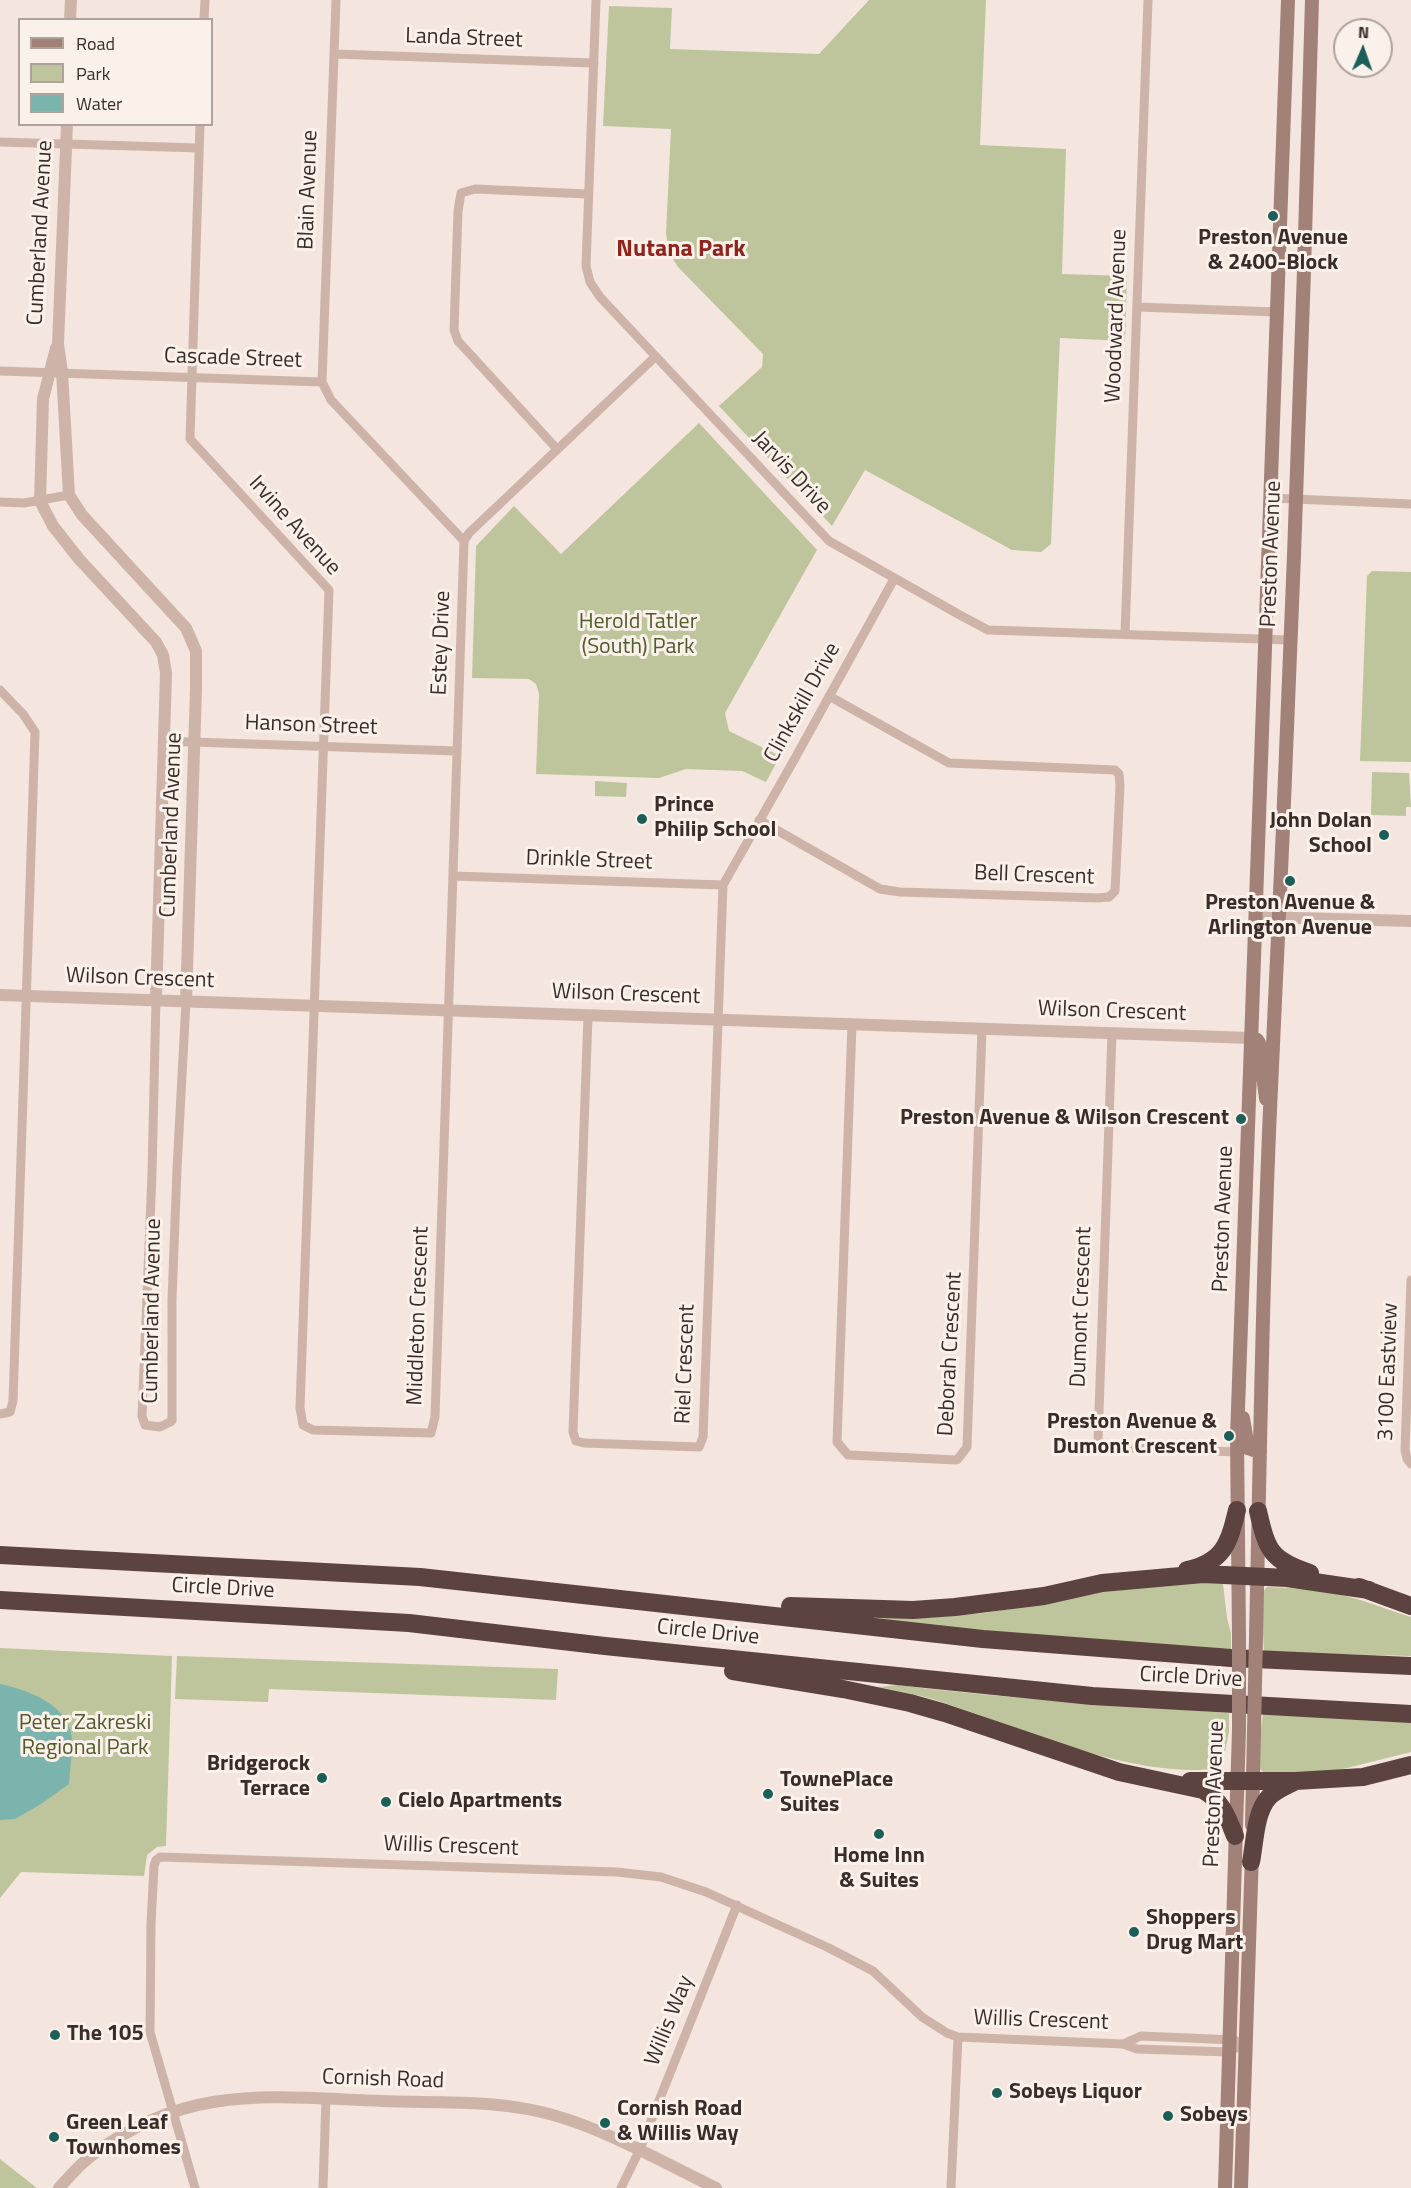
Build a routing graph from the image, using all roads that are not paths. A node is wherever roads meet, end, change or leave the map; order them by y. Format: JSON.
{"nodes":[{"id":1,"x":71,"y":0,"type":"edge"},
{"id":2,"x":205,"y":0,"type":"edge"},
{"id":3,"x":336,"y":0,"type":"edge"},
{"id":4,"x":596,"y":0,"type":"edge"},
{"id":5,"x":1148,"y":0,"type":"edge"},
{"id":6,"x":1288,"y":0,"type":"edge"},
{"id":7,"x":1312,"y":0,"type":"edge"},
{"id":8,"x":70,"y":18,"type":"edge"},
{"id":9,"x":204,"y":18,"type":"edge"},
{"id":10,"x":334,"y":54,"type":"junction"},
{"id":11,"x":594,"y":63,"type":"junction"},
{"id":12,"x":67,"y":126,"type":"edge"},
{"id":13,"x":200,"y":126,"type":"edge"},
{"id":14,"x":0,"y":142,"type":"edge"},
{"id":15,"x":67,"y":144,"type":"junction"},
{"id":16,"x":199,"y":148,"type":"junction"},
{"id":17,"x":588,"y":194,"type":"junction"},
{"id":18,"x":1137,"y":307,"type":"junction"},
{"id":19,"x":1277,"y":312,"type":"junction"},
{"id":20,"x":58,"y":344,"type":"junction"},
{"id":21,"x":655,"y":357,"type":"junction"},
{"id":22,"x":0,"y":371,"type":"edge"},
{"id":23,"x":49,"y":372,"type":"junction"},
{"id":24,"x":62,"y":372,"type":"junction"},
{"id":25,"x":191,"y":376,"type":"junction"},
{"id":26,"x":322,"y":382,"type":"junction"},
{"id":27,"x":557,"y":449,"type":"junction"},
{"id":28,"x":69,"y":495,"type":"junction"},
{"id":29,"x":1271,"y":498,"type":"junction"},
{"id":30,"x":1296,"y":500,"type":"junction"},
{"id":31,"x":40,"y":501,"type":"junction"},
{"id":32,"x":0,"y":502,"type":"edge"},
{"id":33,"x":1411,"y":504,"type":"edge"},
{"id":34,"x":464,"y":541,"type":"junction"},
{"id":35,"x":894,"y":579,"type":"junction"},
{"id":36,"x":1125,"y":633,"type":"junction"},
{"id":37,"x":1266,"y":639,"type":"junction"},
{"id":38,"x":1290,"y":640,"type":"junction"},
{"id":39,"x":0,"y":690,"type":"edge"},
{"id":40,"x":829,"y":696,"type":"junction"},
{"id":41,"x":164,"y":741,"type":"junction"},
{"id":42,"x":195,"y":742,"type":"junction"},
{"id":43,"x":323,"y":746,"type":"junction"},
{"id":44,"x":457,"y":751,"type":"junction"},
{"id":45,"x":759,"y":820,"type":"junction"},
{"id":46,"x":453,"y":876,"type":"junction"},
{"id":47,"x":723,"y":885,"type":"junction"},
{"id":48,"x":1256,"y":917,"type":"junction"},
{"id":49,"x":1278,"y":918,"type":"junction"},
{"id":50,"x":1411,"y":921,"type":"edge"},
{"id":51,"x":0,"y":995,"type":"edge"},
{"id":52,"x":27,"y":996,"type":"junction"},
{"id":53,"x":156,"y":999,"type":"junction"},
{"id":54,"x":186,"y":1001,"type":"junction"},
{"id":55,"x":314,"y":1006,"type":"junction"},
{"id":56,"x":449,"y":1011,"type":"junction"},
{"id":57,"x":588,"y":1016,"type":"junction"},
{"id":58,"x":718,"y":1019,"type":"junction"},
{"id":59,"x":1276,"y":1021,"type":"junction"},
{"id":60,"x":852,"y":1024,"type":"junction"},
{"id":61,"x":982,"y":1029,"type":"junction"},
{"id":62,"x":1112,"y":1033,"type":"junction"},
{"id":63,"x":1251,"y":1038,"type":"junction"},
{"id":64,"x":1270,"y":1109,"type":"junction"},
{"id":65,"x":1411,"y":1280,"type":"edge"},
{"id":66,"x":1410,"y":1343,"type":"edge"},
{"id":67,"x":1239,"y":1402,"type":"junction"},
{"id":68,"x":0,"y":1414,"type":"edge"},
{"id":69,"x":1238,"y":1452,"type":"junction"},
{"id":70,"x":1260,"y":1452,"type":"junction"},
{"id":71,"x":1411,"y":1464,"type":"edge"},
{"id":72,"x":1238,"y":1510,"type":"junction"},
{"id":73,"x":1258,"y":1511,"type":"junction"},
{"id":74,"x":0,"y":1554,"type":"edge"},
{"id":75,"x":1161,"y":1576,"type":"junction"},
{"id":76,"x":1248,"y":1576,"type":"junction"},
{"id":77,"x":512,"y":1588,"type":"junction"},
{"id":78,"x":1369,"y":1590,"type":"junction"},
{"id":79,"x":0,"y":1600,"type":"edge"},
{"id":80,"x":1411,"y":1606,"type":"edge"},
{"id":81,"x":516,"y":1635,"type":"junction"},
{"id":82,"x":1411,"y":1666,"type":"edge"},
{"id":83,"x":1411,"y":1714,"type":"edge"},
{"id":84,"x":1411,"y":1765,"type":"edge"},
{"id":85,"x":1152,"y":1779,"type":"junction"},
{"id":86,"x":1245,"y":1781,"type":"junction"},
{"id":87,"x":1295,"y":1781,"type":"junction"},
{"id":88,"x":1235,"y":1836,"type":"junction"},
{"id":89,"x":1251,"y":1862,"type":"junction"},
{"id":90,"x":737,"y":1905,"type":"junction"},
{"id":91,"x":958,"y":2037,"type":"junction"},
{"id":92,"x":1246,"y":2043,"type":"junction"},
{"id":93,"x":1228,"y":2045,"type":"junction"},
{"id":94,"x":326,"y":2099,"type":"junction"},
{"id":95,"x":172,"y":2112,"type":"junction"},
{"id":96,"x":639,"y":2151,"type":"junction"},
{"id":97,"x":59,"y":2188,"type":"edge"},
{"id":98,"x":195,"y":2188,"type":"edge"},
{"id":99,"x":323,"y":2188,"type":"edge"},
{"id":100,"x":621,"y":2188,"type":"edge"},
{"id":101,"x":716,"y":2188,"type":"edge"},
{"id":102,"x":951,"y":2188,"type":"edge"},
{"id":103,"x":1225,"y":2188,"type":"edge"},
{"id":104,"x":1241,"y":2188,"type":"edge"}],
"edges":[{"from":1,"to":8,"type":"street"},
{"from":2,"to":9,"type":"street"},
{"from":3,"to":10,"type":"street","name":"Blain Avenue"},
{"from":4,"to":11,"type":"street","name":"Jarvis Drive"},
{"from":5,"to":18,"type":"street","name":"Woodward Avenue"},
{"from":6,"to":19,"type":"main road","name":"Preston Avenue"},
{"from":7,"to":30,"type":"main road","name":"Preston Avenue"},
{"from":10,"to":11,"type":"street","name":"Landa Street"},
{"from":10,"to":26,"type":"street","name":"Blain Avenue"},
{"from":11,"to":17,"type":"street","name":"Jarvis Drive"},
{"from":12,"to":15,"type":"street","name":"Cumberland Avenue"},
{"from":13,"to":16,"type":"street","name":"Irvine Avenue"},
{"from":14,"to":15,"type":"street"},
{"from":15,"to":16,"type":"street"},
{"from":15,"to":20,"type":"street","name":"Cumberland Avenue"},
{"from":16,"to":25,"type":"street","name":"Irvine Avenue"},
{"from":17,"to":21,"type":"street","name":"Jarvis Drive"},
{"from":17,"to":27,"type":"street"},
{"from":18,"to":19,"type":"street"},
{"from":18,"to":36,"type":"street","name":"Woodward Avenue"},
{"from":19,"to":29,"type":"main road","name":"Preston Avenue"},
{"from":20,"to":23,"type":"street","name":"Cumberland Avenue"},
{"from":20,"to":24,"type":"street","name":"Cumberland Avenue"},
{"from":21,"to":27,"type":"street"},
{"from":21,"to":35,"type":"street","name":"Jarvis Drive"},
{"from":22,"to":23,"type":"street","name":"Cascade Street"},
{"from":23,"to":24,"type":"street","name":"Cascade Street"},
{"from":23,"to":31,"type":"street","name":"Cumberland Avenue"},
{"from":24,"to":25,"type":"street","name":"Cascade Street"},
{"from":24,"to":28,"type":"street","name":"Cumberland Avenue"},
{"from":25,"to":26,"type":"street","name":"Cascade Street"},
{"from":25,"to":43,"type":"street","name":"Irvine Avenue"},
{"from":26,"to":34,"type":"street","name":"Cascade Street"},
{"from":27,"to":34,"type":"street"},
{"from":28,"to":31,"type":"street"},
{"from":28,"to":42,"type":"street","name":"Cumberland Avenue"},
{"from":29,"to":30,"type":"street"},
{"from":29,"to":37,"type":"main road","name":"Preston Avenue"},
{"from":30,"to":33,"type":"street"},
{"from":30,"to":38,"type":"main road","name":"Preston Avenue"},
{"from":31,"to":32,"type":"street"},
{"from":31,"to":41,"type":"street","name":"Cumberland Avenue"},
{"from":34,"to":44,"type":"street","name":"Estey Drive"},
{"from":35,"to":36,"type":"street","name":"Jarvis Drive"},
{"from":35,"to":40,"type":"street","name":"Clinkskill Drive"},
{"from":36,"to":37,"type":"street","name":"Jarvis Drive"},
{"from":37,"to":38,"type":"street","name":"Jarvis Drive"},
{"from":37,"to":48,"type":"main road","name":"Preston Avenue"},
{"from":38,"to":49,"type":"main road","name":"Preston Avenue"},
{"from":39,"to":52,"type":"street"},
{"from":40,"to":45,"type":"street","name":"Clinkskill Drive"},
{"from":40,"to":45,"type":"street","name":"Bell Crescent"},
{"from":41,"to":42,"type":"street","name":"Hanson Street"},
{"from":41,"to":53,"type":"street","name":"Cumberland Avenue"},
{"from":42,"to":43,"type":"street","name":"Hanson Street"},
{"from":42,"to":54,"type":"street","name":"Cumberland Avenue"},
{"from":43,"to":44,"type":"street","name":"Hanson Street"},
{"from":43,"to":55,"type":"street","name":"Irvine Avenue"},
{"from":44,"to":46,"type":"street","name":"Estey Drive"},
{"from":45,"to":47,"type":"street","name":"Clinkskill Drive"},
{"from":46,"to":47,"type":"street","name":"Drinkle Street"},
{"from":46,"to":56,"type":"street","name":"Estey Drive"},
{"from":47,"to":58,"type":"street","name":"Clinkskill Drive"},
{"from":48,"to":49,"type":"street"},
{"from":48,"to":63,"type":"main road","name":"Preston Avenue"},
{"from":49,"to":50,"type":"street"},
{"from":49,"to":59,"type":"main road","name":"Preston Avenue"},
{"from":51,"to":52,"type":"street","name":"Wilson Crescent"},
{"from":52,"to":53,"type":"street","name":"Wilson Crescent"},
{"from":52,"to":68,"type":"street"},
{"from":53,"to":54,"type":"street","name":"Wilson Crescent"},
{"from":53,"to":54,"type":"street","name":"Cumberland Avenue"},
{"from":54,"to":55,"type":"street","name":"Wilson Crescent"},
{"from":55,"to":56,"type":"street","name":"Wilson Crescent"},
{"from":55,"to":56,"type":"street","name":"Middleton Crescent"},
{"from":56,"to":57,"type":"street","name":"Wilson Crescent"},
{"from":57,"to":58,"type":"street","name":"Wilson Crescent"},
{"from":57,"to":58,"type":"street","name":"Riel Crescent"},
{"from":58,"to":60,"type":"street","name":"Wilson Crescent"},
{"from":59,"to":63,"type":"main road"},
{"from":59,"to":64,"type":"main road","name":"Preston Avenue"},
{"from":60,"to":61,"type":"street","name":"Wilson Crescent"},
{"from":60,"to":61,"type":"street","name":"Deborah Crescent"},
{"from":61,"to":62,"type":"street","name":"Wilson Crescent"},
{"from":62,"to":63,"type":"street","name":"Wilson Crescent"},
{"from":62,"to":69,"type":"street","name":"Dumont Crescent"},
{"from":63,"to":64,"type":"main road","name":"Preston Avenue"},
{"from":63,"to":67,"type":"main road","name":"Preston Avenue"},
{"from":64,"to":70,"type":"main road","name":"Preston Avenue"},
{"from":65,"to":66,"type":"street","name":"3100 Eastview"},
{"from":66,"to":71,"type":"street","name":"3100 Eastview"},
{"from":67,"to":69,"type":"main road","name":"Preston Avenue"},
{"from":67,"to":70,"type":"main road","name":"Preston Avenue"},
{"from":69,"to":72,"type":"main road","name":"Preston Avenue"},
{"from":70,"to":73,"type":"main road","name":"Preston Avenue"},
{"from":72,"to":75,"type":"highway"},
{"from":72,"to":76,"type":"main road","name":"Preston Avenue"},
{"from":73,"to":76,"type":"main road","name":"Preston Avenue"},
{"from":73,"to":78,"type":"highway"},
{"from":74,"to":77,"type":"highway","name":"Circle Drive"},
{"from":75,"to":76,"type":"highway"},
{"from":75,"to":77,"type":"highway"},
{"from":76,"to":78,"type":"highway"},
{"from":76,"to":86,"type":"main road","name":"Preston Avenue","bridge":true},
{"from":76,"to":86,"type":"main road","name":"Preston Avenue","bridge":true},
{"from":77,"to":82,"type":"highway","name":"Circle Drive"},
{"from":78,"to":80,"type":"highway"},
{"from":79,"to":81,"type":"highway","name":"Circle Drive"},
{"from":81,"to":83,"type":"highway","name":"Circle Drive"},
{"from":81,"to":85,"type":"highway"},
{"from":84,"to":87,"type":"highway"},
{"from":85,"to":86,"type":"highway"},
{"from":85,"to":88,"type":"highway"},
{"from":86,"to":87,"type":"highway"},
{"from":86,"to":88,"type":"main road","name":"Preston Avenue"},
{"from":86,"to":89,"type":"main road","name":"Preston Avenue"},
{"from":87,"to":89,"type":"highway"},
{"from":88,"to":93,"type":"main road","name":"Preston Avenue"},
{"from":89,"to":92,"type":"main road","name":"Preston Avenue"},
{"from":90,"to":91,"type":"street","name":"Willis Crescent"},
{"from":90,"to":95,"type":"street","name":"Willis Crescent"},
{"from":90,"to":96,"type":"street","name":"Willis Way"},
{"from":91,"to":93,"type":"street","name":"Willis Crescent"},
{"from":91,"to":102,"type":"street","name":"Willis Crescent"},
{"from":92,"to":93,"type":"street","name":"Willis Crescent"},
{"from":92,"to":104,"type":"main road","name":"Preston Avenue"},
{"from":93,"to":103,"type":"main road","name":"Preston Avenue"},
{"from":94,"to":95,"type":"street","name":"Cornish Road"},
{"from":94,"to":96,"type":"street","name":"Cornish Road"},
{"from":94,"to":99,"type":"street"},
{"from":95,"to":97,"type":"street","name":"Cornish Road"},
{"from":95,"to":98,"type":"street"},
{"from":96,"to":100,"type":"street","name":"Willis Way"},
{"from":96,"to":101,"type":"street","name":"Cornish Road"}]}
